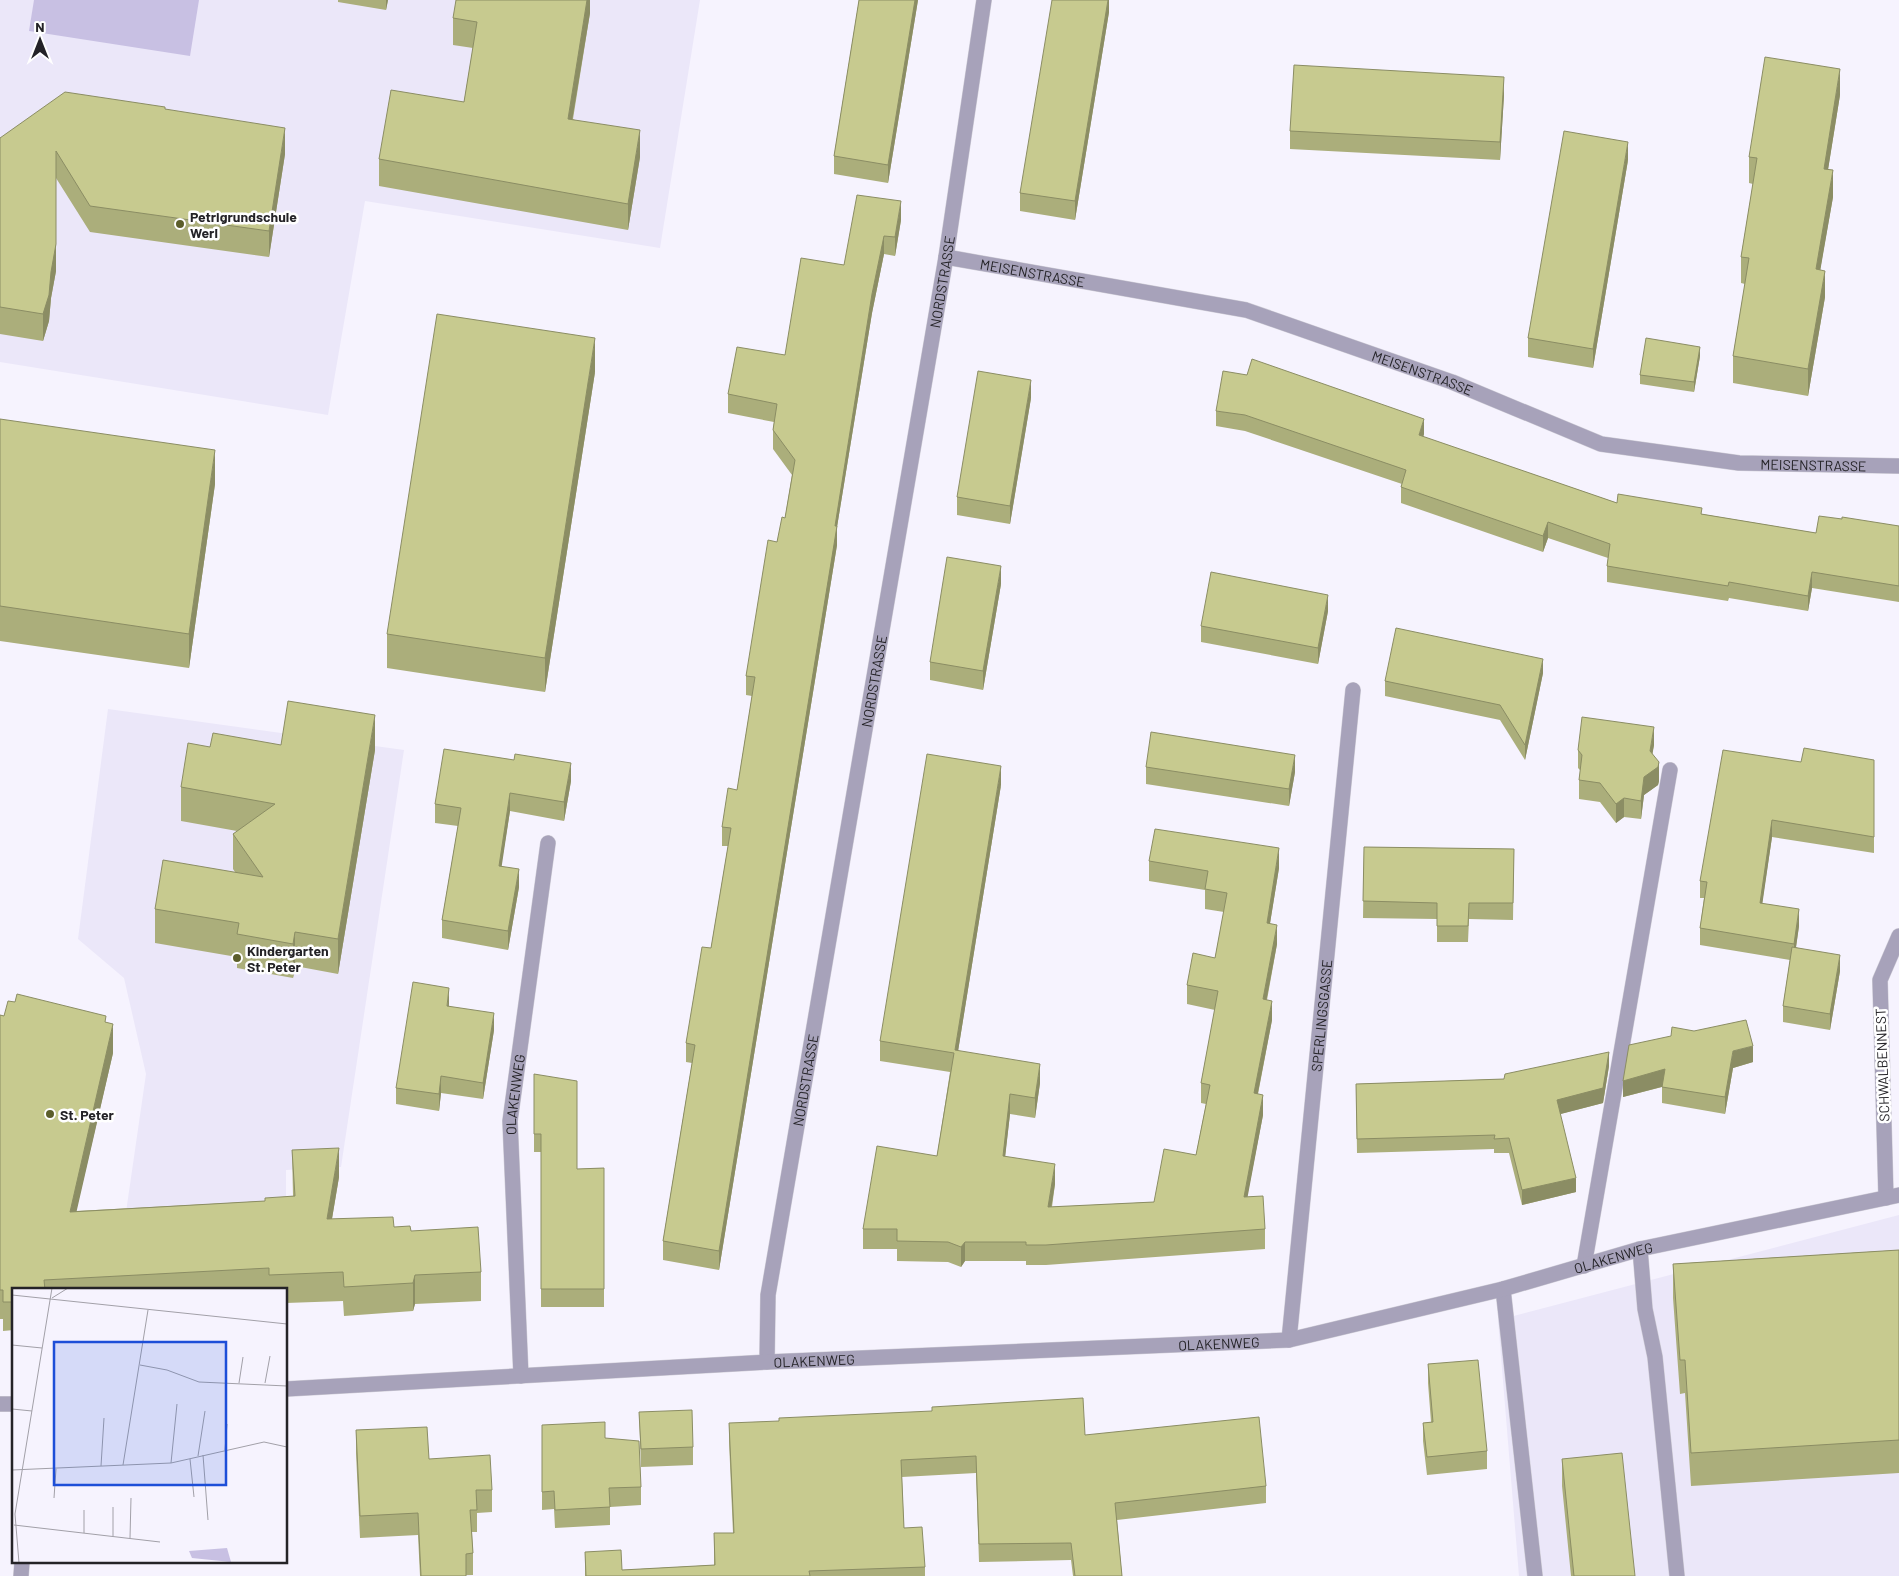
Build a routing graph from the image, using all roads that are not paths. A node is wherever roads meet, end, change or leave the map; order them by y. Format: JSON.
{"nodes":[{"id":1,"x":984,"y":0,"type":"edge"},
{"id":2,"x":946,"y":257,"type":"junction"},
{"id":3,"x":1899,"y":466,"type":"edge"},
{"id":4,"x":1353,"y":690,"type":"dead end"},
{"id":5,"x":1670,"y":770,"type":"dead end"},
{"id":6,"x":548,"y":843,"type":"dead end"},
{"id":7,"x":1899,"y":936,"type":"edge"},
{"id":8,"x":1892,"y":1196,"type":"edge"},
{"id":9,"x":1640,"y":1249,"type":"junction"},
{"id":10,"x":1584,"y":1266,"type":"junction"},
{"id":11,"x":1503,"y":1289,"type":"junction"},
{"id":12,"x":1289,"y":1340,"type":"junction"},
{"id":13,"x":767,"y":1362,"type":"junction"},
{"id":14,"x":521,"y":1376,"type":"junction"},
{"id":15,"x":288,"y":1389,"type":"edge"},
{"id":16,"x":1535,"y":1576,"type":"edge"},
{"id":17,"x":1677,"y":1576,"type":"edge"}],
"edges":[{"from":1,"to":2,"type":"street","name":"NORDSTRASSE"},
{"from":2,"to":3,"type":"street","name":"MEISENSTRASSE"},
{"from":2,"to":13,"type":"street","name":"NORDSTRASSE"},
{"from":4,"to":12,"type":"street","name":"SPERLINGSGASSE"},
{"from":5,"to":10,"type":"street"},
{"from":6,"to":14,"type":"street","name":"OLAKENWEG"},
{"from":7,"to":8,"type":"street","name":"SCHWALBENNEST"},
{"from":8,"to":9,"type":"street","name":"OLAKENWEG"},
{"from":9,"to":10,"type":"street","name":"OLAKENWEG"},
{"from":9,"to":17,"type":"street"},
{"from":10,"to":11,"type":"street","name":"OLAKENWEG"},
{"from":11,"to":12,"type":"street","name":"OLAKENWEG"},
{"from":11,"to":16,"type":"street"},
{"from":12,"to":13,"type":"street","name":"OLAKENWEG"},
{"from":13,"to":14,"type":"street","name":"OLAKENWEG"},
{"from":14,"to":15,"type":"street","name":"OLAKENWEG"}]}
